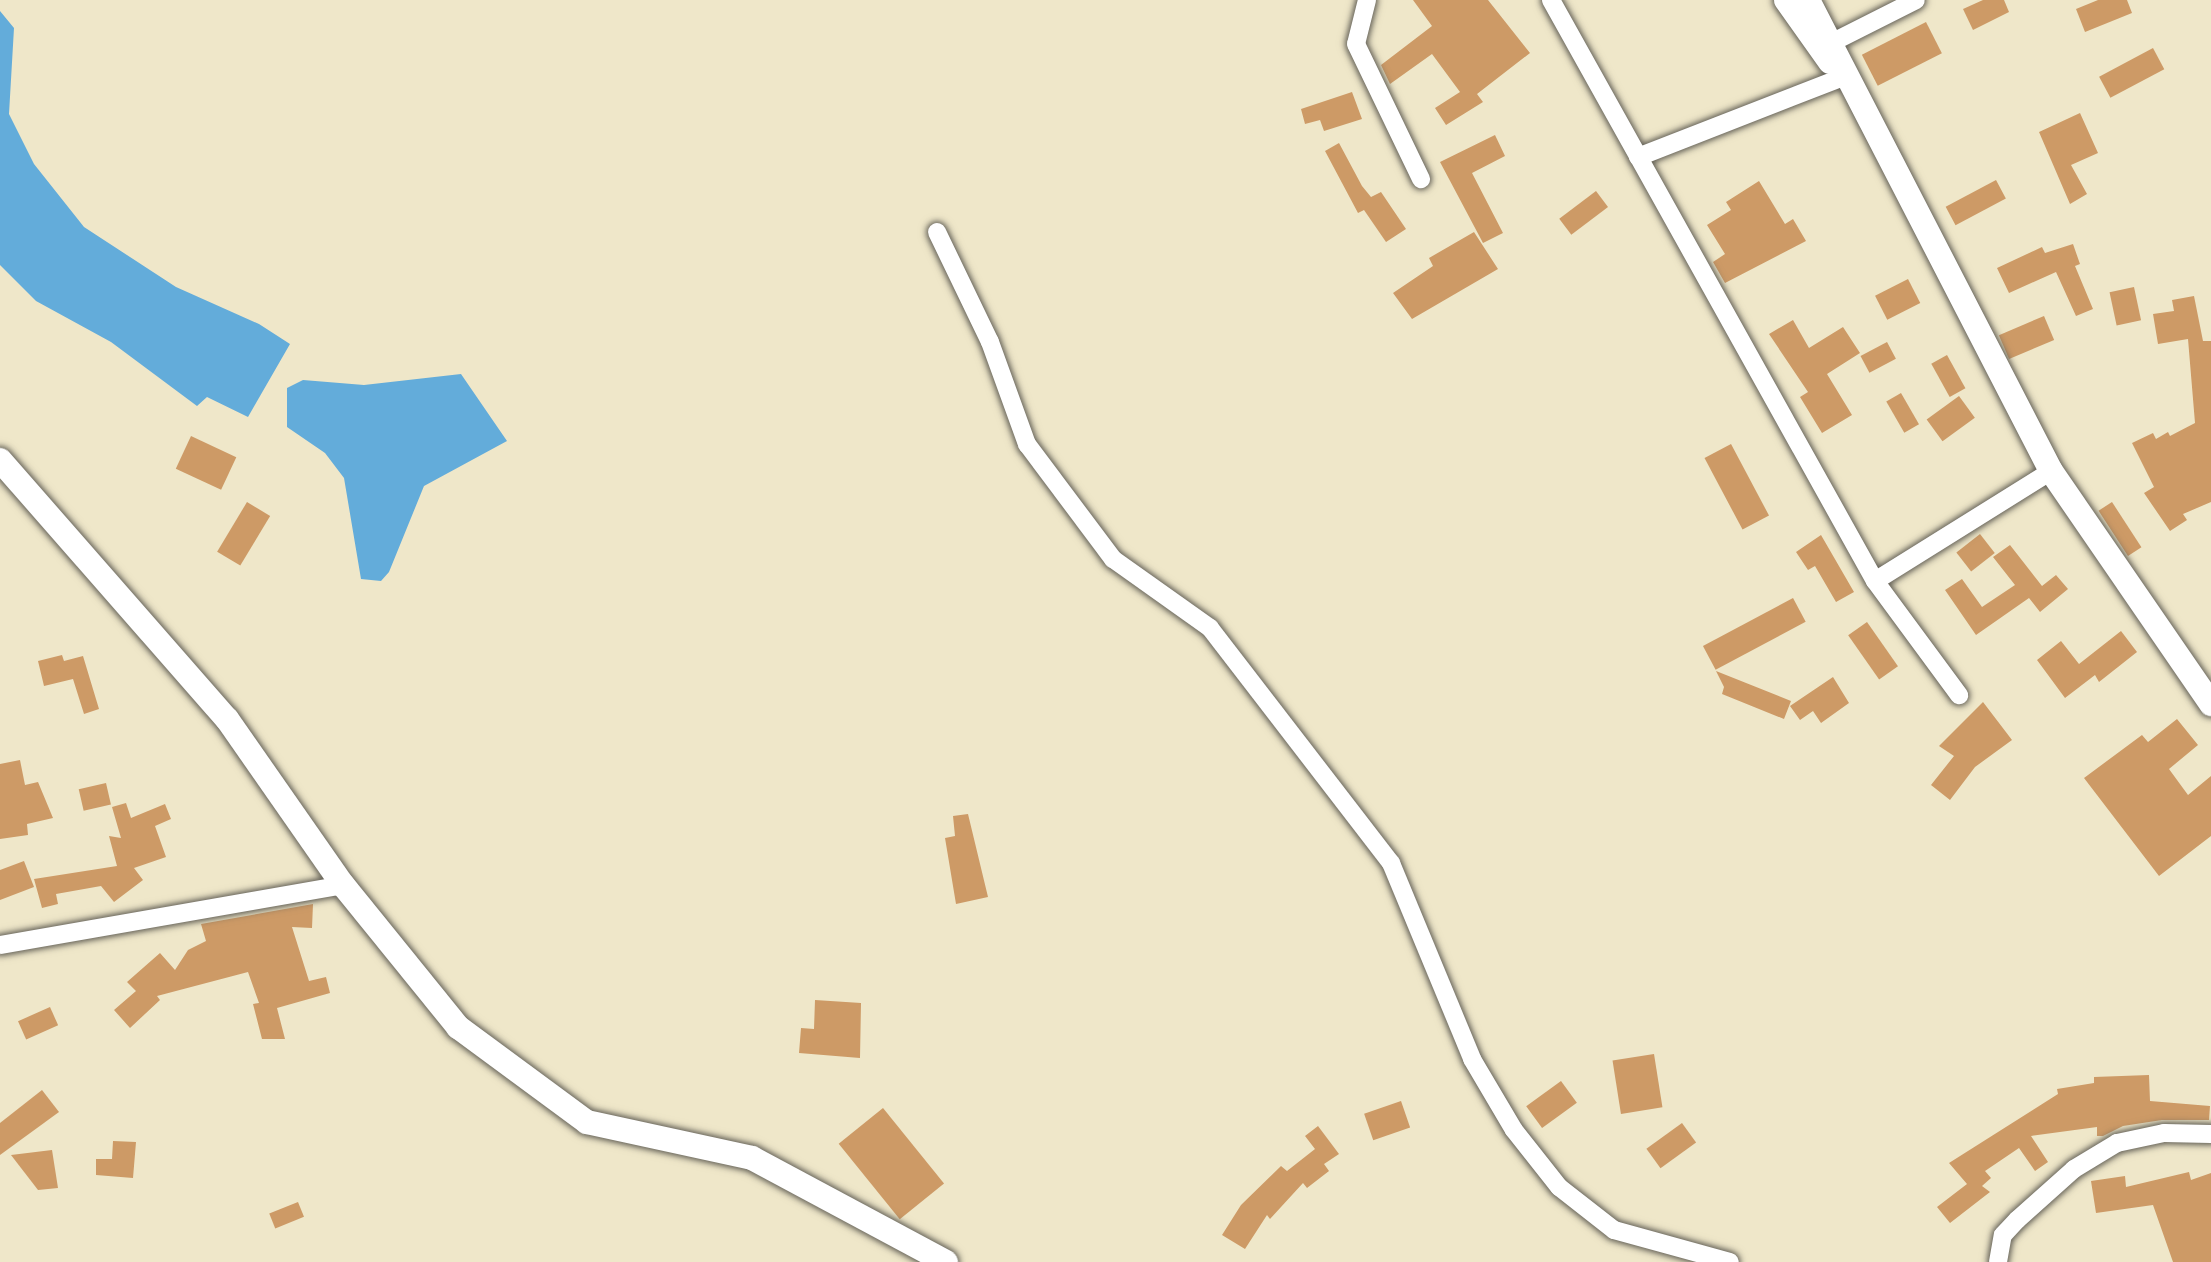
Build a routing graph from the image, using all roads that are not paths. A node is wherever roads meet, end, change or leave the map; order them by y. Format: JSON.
{"nodes":[{"id":1,"x":1366,"y":0,"type":"edge"},
{"id":2,"x":1551,"y":0,"type":"edge"},
{"id":3,"x":1786,"y":0,"type":"edge"},
{"id":4,"x":1808,"y":0,"type":"edge"},
{"id":5,"x":1916,"y":0,"type":"edge"},
{"id":6,"x":1831,"y":43,"type":"junction"},
{"id":7,"x":1843,"y":77,"type":"junction"},
{"id":8,"x":1638,"y":157,"type":"junction"},
{"id":9,"x":1420,"y":179,"type":"dead end"},
{"id":10,"x":937,"y":232,"type":"dead end"},
{"id":11,"x":0,"y":460,"type":"edge"},
{"id":12,"x":2051,"y":471,"type":"junction"},
{"id":13,"x":1875,"y":581,"type":"junction"},
{"id":14,"x":1959,"y":695,"type":"dead end"},
{"id":15,"x":2211,"y":704,"type":"edge"},
{"id":16,"x":343,"y":885,"type":"junction"},
{"id":17,"x":0,"y":945,"type":"edge"},
{"id":18,"x":2211,"y":1134,"type":"edge"},
{"id":19,"x":946,"y":1262,"type":"edge"},
{"id":20,"x":1730,"y":1262,"type":"edge"},
{"id":21,"x":1998,"y":1262,"type":"edge"}],
"edges":[{"from":1,"to":9,"type":"street"},
{"from":2,"to":8,"type":"street"},
{"from":3,"to":7,"type":"main road"},
{"from":4,"to":6,"type":"main road"},
{"from":5,"to":6,"type":"street"},
{"from":6,"to":7,"type":"main road"},
{"from":7,"to":8,"type":"street"},
{"from":7,"to":12,"type":"main road"},
{"from":8,"to":13,"type":"street"},
{"from":10,"to":20,"type":"street"},
{"from":11,"to":16,"type":"main road"},
{"from":12,"to":13,"type":"street"},
{"from":12,"to":15,"type":"main road"},
{"from":13,"to":14,"type":"street"},
{"from":16,"to":17,"type":"street"},
{"from":16,"to":19,"type":"main road"},
{"from":18,"to":21,"type":"street"}]}
